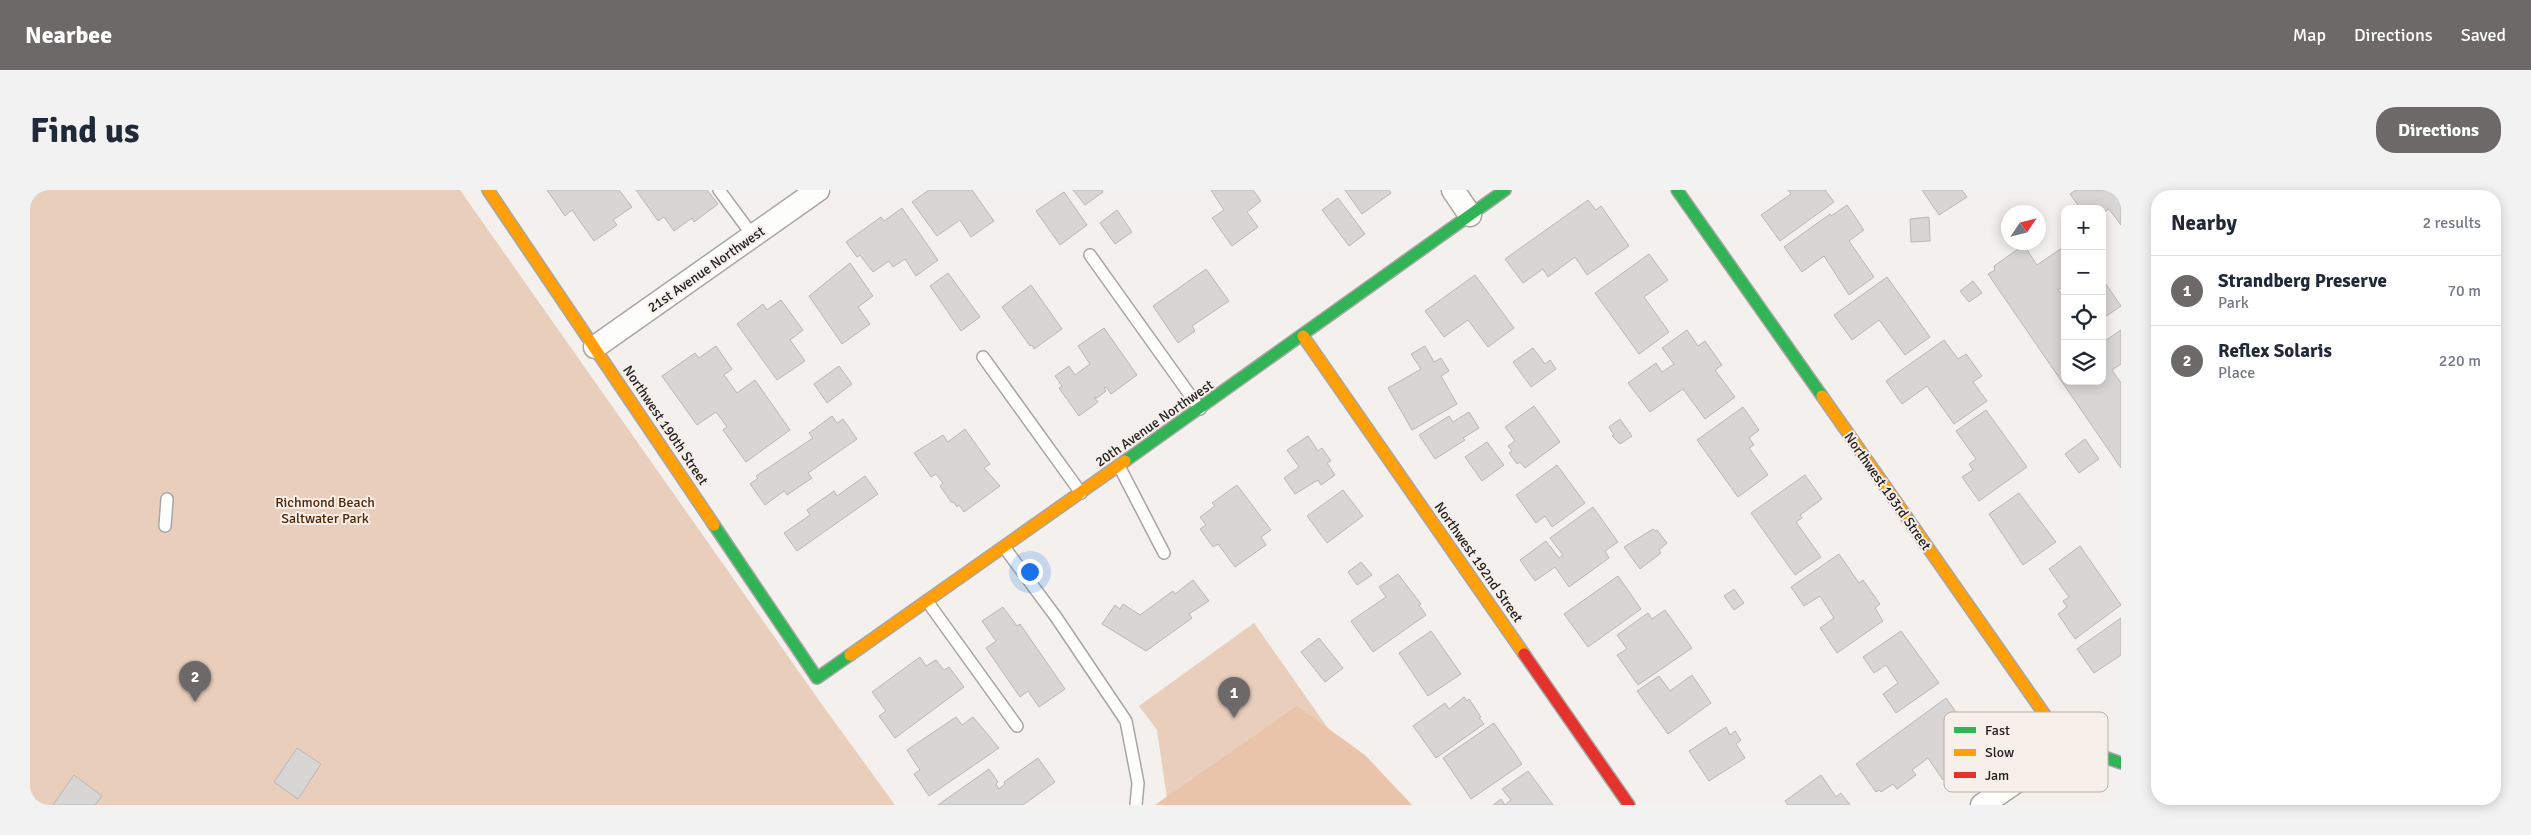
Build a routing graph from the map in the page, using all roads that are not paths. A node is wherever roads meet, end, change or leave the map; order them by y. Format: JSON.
{"nodes":[{"id":1,"x":488,"y":190,"type":"edge"},
{"id":2,"x":720,"y":190,"type":"edge"},
{"id":3,"x":818,"y":190,"type":"edge"},
{"id":4,"x":1453,"y":190,"type":"edge"},
{"id":5,"x":1505,"y":190,"type":"edge"},
{"id":6,"x":1677,"y":190,"type":"edge"},
{"id":7,"x":1470,"y":216,"type":"junction"},
{"id":8,"x":753,"y":236,"type":"junction"},
{"id":9,"x":1090,"y":255,"type":"dead end"},
{"id":10,"x":1303,"y":336,"type":"junction"},
{"id":11,"x":595,"y":347,"type":"junction"},
{"id":12,"x":983,"y":357,"type":"dead end"},
{"id":13,"x":1200,"y":409,"type":"junction"},
{"id":14,"x":1119,"y":466,"type":"junction"},
{"id":15,"x":1080,"y":493,"type":"junction"},
{"id":16,"x":167,"y":499,"type":"dead end"},
{"id":17,"x":165,"y":526,"type":"dead end"},
{"id":18,"x":1004,"y":546,"type":"junction"},
{"id":19,"x":1164,"y":553,"type":"dead end"},
{"id":20,"x":927,"y":601,"type":"junction"},
{"id":21,"x":817,"y":678,"type":"joint"},
{"id":22,"x":2043,"y":712,"type":"edge"},
{"id":23,"x":1017,"y":726,"type":"dead end"},
{"id":24,"x":2108,"y":758,"type":"edge"},
{"id":25,"x":2121,"y":763,"type":"edge"},
{"id":26,"x":2002,"y":792,"type":"edge"},
{"id":27,"x":1136,"y":805,"type":"edge"},
{"id":28,"x":1630,"y":805,"type":"edge"},
{"id":29,"x":1982,"y":805,"type":"edge"}],
"edges":[{"from":1,"to":11,"type":"street","name":"Northwest 190th Street"},
{"from":2,"to":8,"type":"lane"},
{"from":3,"to":8,"type":"street","name":"21st Avenue Northwest"},
{"from":4,"to":7,"type":"street"},
{"from":5,"to":7,"type":"street","name":"20th Avenue Northwest"},
{"from":6,"to":22,"type":"street","name":"Northwest 193rd Street"},
{"from":7,"to":10,"type":"street","name":"20th Avenue Northwest"},
{"from":8,"to":11,"type":"street","name":"21st Avenue Northwest"},
{"from":9,"to":13,"type":"lane"},
{"from":10,"to":13,"type":"street","name":"20th Avenue Northwest"},
{"from":10,"to":28,"type":"street","name":"Northwest 192nd Street"},
{"from":11,"to":21,"type":"street","name":"Northwest 190th Street"},
{"from":12,"to":15,"type":"lane"},
{"from":13,"to":14,"type":"street","name":"20th Avenue Northwest"},
{"from":14,"to":15,"type":"street","name":"20th Avenue Northwest"},
{"from":14,"to":19,"type":"lane"},
{"from":15,"to":18,"type":"street","name":"20th Avenue Northwest"},
{"from":16,"to":17,"type":"lane"},
{"from":18,"to":20,"type":"street","name":"20th Avenue Northwest"},
{"from":18,"to":27,"type":"lane"},
{"from":20,"to":21,"type":"street","name":"20th Avenue Northwest"},
{"from":20,"to":23,"type":"lane"},
{"from":24,"to":25,"type":"street"},
{"from":26,"to":29,"type":"street"}]}
